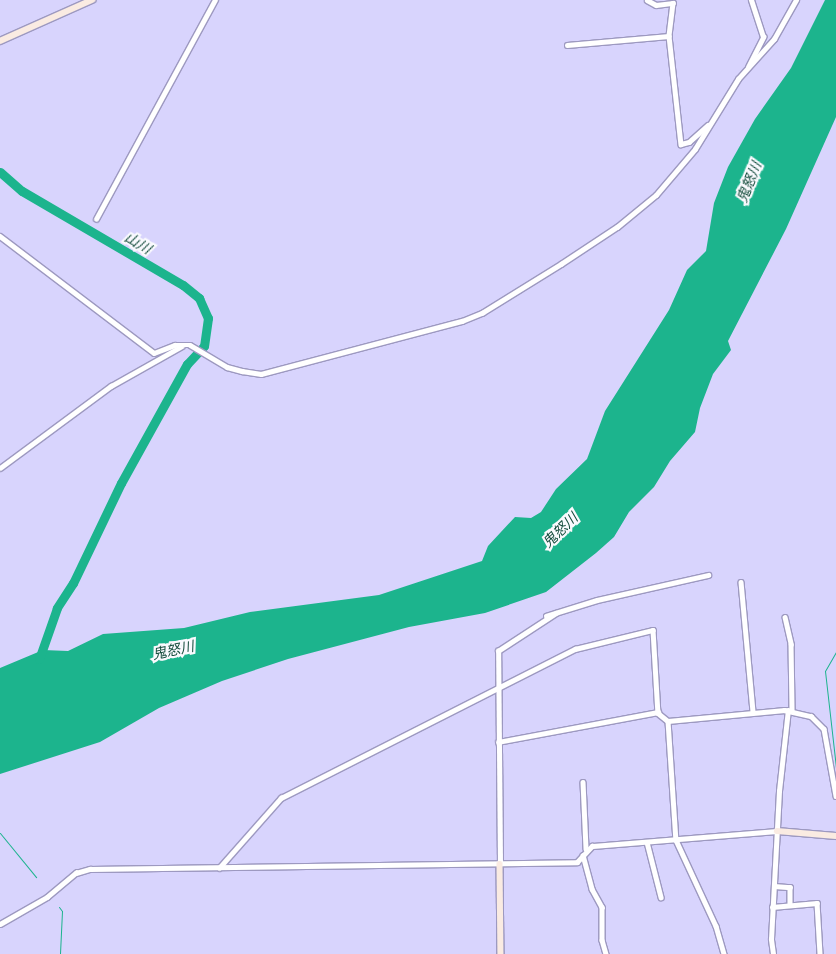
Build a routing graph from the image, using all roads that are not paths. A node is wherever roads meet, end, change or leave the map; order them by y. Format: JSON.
{"nodes":[{"id":1,"x":92,"y":0,"type":"edge"},
{"id":2,"x":215,"y":0,"type":"edge"},
{"id":3,"x":648,"y":0,"type":"edge"},
{"id":4,"x":751,"y":0,"type":"edge"},
{"id":5,"x":796,"y":0,"type":"edge"},
{"id":6,"x":669,"y":36,"type":"junction"},
{"id":7,"x":0,"y":41,"type":"edge"},
{"id":8,"x":567,"y":45,"type":"dead end"},
{"id":9,"x":748,"y":68,"type":"junction"},
{"id":10,"x":713,"y":121,"type":"junction"},
{"id":11,"x":96,"y":219,"type":"dead end"},
{"id":12,"x":0,"y":236,"type":"edge"},
{"id":13,"x":183,"y":345,"type":"junction"},
{"id":14,"x":0,"y":468,"type":"edge"},
{"id":15,"x":708,"y":575,"type":"dead end"},
{"id":16,"x":741,"y":582,"type":"dead end"},
{"id":17,"x":556,"y":613,"type":"junction"},
{"id":18,"x":546,"y":616,"type":"dead end"},
{"id":19,"x":785,"y":617,"type":"dead end"},
{"id":20,"x":498,"y":689,"type":"junction"},
{"id":21,"x":790,"y":710,"type":"junction"},
{"id":22,"x":658,"y":712,"type":"junction"},
{"id":23,"x":753,"y":712,"type":"junction"},
{"id":24,"x":668,"y":721,"type":"junction"},
{"id":25,"x":498,"y":742,"type":"junction"},
{"id":26,"x":583,"y":782,"type":"dead end"},
{"id":27,"x":836,"y":796,"type":"edge"},
{"id":28,"x":776,"y":832,"type":"junction"},
{"id":29,"x":836,"y":836,"type":"edge"},
{"id":30,"x":676,"y":840,"type":"junction"},
{"id":31,"x":647,"y":842,"type":"junction"},
{"id":32,"x":586,"y":849,"type":"junction"},
{"id":33,"x":583,"y":855,"type":"junction"},
{"id":34,"x":500,"y":864,"type":"junction"},
{"id":35,"x":219,"y":868,"type":"junction"},
{"id":36,"x":774,"y":886,"type":"junction"},
{"id":37,"x":660,"y":897,"type":"dead end"},
{"id":38,"x":790,"y":905,"type":"junction"},
{"id":39,"x":772,"y":907,"type":"junction"},
{"id":40,"x":0,"y":924,"type":"edge"},
{"id":41,"x":501,"y":954,"type":"edge"},
{"id":42,"x":606,"y":954,"type":"edge"},
{"id":43,"x":724,"y":954,"type":"edge"},
{"id":44,"x":773,"y":954,"type":"edge"},
{"id":45,"x":820,"y":954,"type":"edge"}],
"edges":[{"from":1,"to":7,"type":"street"},
{"from":2,"to":11,"type":"street"},
{"from":3,"to":6,"type":"street"},
{"from":4,"to":9,"type":"street"},
{"from":5,"to":9,"type":"street"},
{"from":6,"to":8,"type":"street"},
{"from":6,"to":10,"type":"street"},
{"from":9,"to":10,"type":"street"},
{"from":10,"to":13,"type":"street"},
{"from":12,"to":13,"type":"street"},
{"from":13,"to":14,"type":"street"},
{"from":15,"to":17,"type":"street"},
{"from":16,"to":23,"type":"street"},
{"from":17,"to":18,"type":"street"},
{"from":17,"to":20,"type":"street"},
{"from":19,"to":21,"type":"street"},
{"from":20,"to":22,"type":"street"},
{"from":20,"to":25,"type":"street"},
{"from":20,"to":35,"type":"street"},
{"from":21,"to":23,"type":"street"},
{"from":21,"to":27,"type":"street"},
{"from":21,"to":28,"type":"street"},
{"from":22,"to":24,"type":"street"},
{"from":22,"to":25,"type":"street"},
{"from":23,"to":24,"type":"street"},
{"from":24,"to":30,"type":"street"},
{"from":25,"to":34,"type":"street"},
{"from":26,"to":32,"type":"street"},
{"from":28,"to":29,"type":"street"},
{"from":28,"to":30,"type":"street"},
{"from":28,"to":36,"type":"street"},
{"from":30,"to":31,"type":"street"},
{"from":30,"to":43,"type":"street"},
{"from":31,"to":32,"type":"street"},
{"from":31,"to":37,"type":"street"},
{"from":32,"to":33,"type":"street"},
{"from":33,"to":34,"type":"street"},
{"from":33,"to":42,"type":"street"},
{"from":34,"to":35,"type":"street"},
{"from":34,"to":41,"type":"street"},
{"from":35,"to":40,"type":"street"},
{"from":36,"to":38,"type":"street"},
{"from":36,"to":39,"type":"street"},
{"from":38,"to":39,"type":"street"},
{"from":38,"to":45,"type":"street"},
{"from":39,"to":44,"type":"street"}]}
